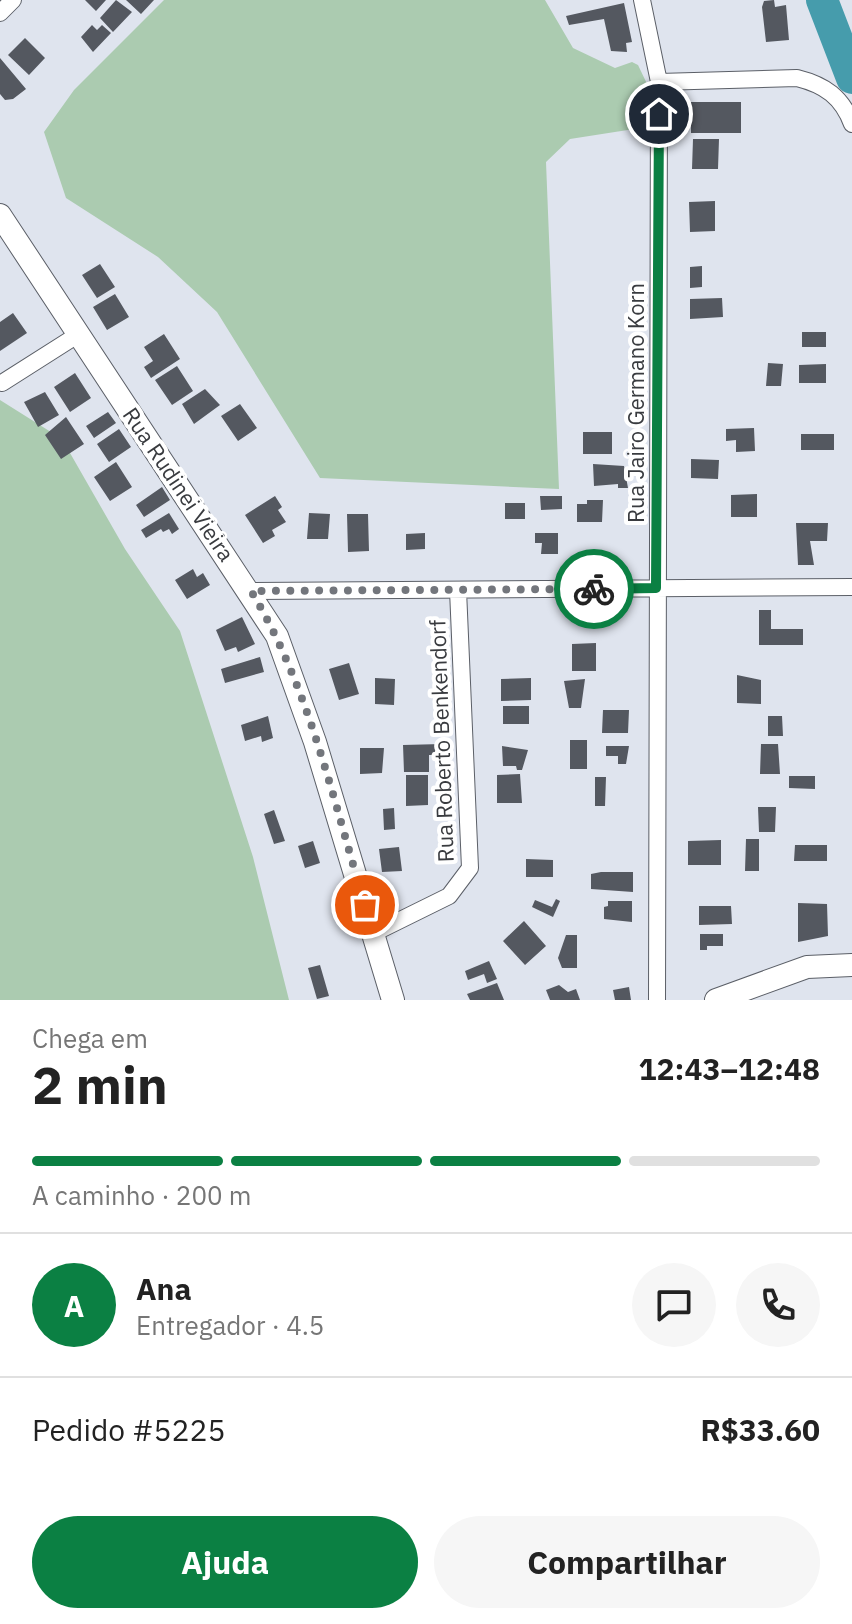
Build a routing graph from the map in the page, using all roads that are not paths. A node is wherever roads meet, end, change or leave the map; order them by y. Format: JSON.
{"nodes":[{"id":1,"x":13,"y":0,"type":"edge"},
{"id":2,"x":642,"y":0,"type":"edge"},
{"id":3,"x":0,"y":13,"type":"edge"},
{"id":4,"x":659,"y":82,"type":"junction"},
{"id":5,"x":852,"y":124,"type":"edge"},
{"id":6,"x":0,"y":215,"type":"edge"},
{"id":7,"x":79,"y":334,"type":"junction"},
{"id":8,"x":2,"y":383,"type":"edge"},
{"id":9,"x":852,"y":587,"type":"edge"},
{"id":10,"x":656,"y":588,"type":"junction"},
{"id":11,"x":458,"y":590,"type":"junction"},
{"id":12,"x":251,"y":591,"type":"junction"},
{"id":13,"x":374,"y":933,"type":"junction"},
{"id":14,"x":852,"y":965,"type":"edge"},
{"id":15,"x":393,"y":1000,"type":"edge"},
{"id":16,"x":657,"y":1000,"type":"edge"},
{"id":17,"x":716,"y":1000,"type":"edge"}],
"edges":[{"from":1,"to":3,"type":"street"},
{"from":2,"to":4,"type":"street","name":"Rua Jairo Germano Korn"},
{"from":4,"to":5,"type":"street"},
{"from":4,"to":10,"type":"street","name":"Rua Jairo Germano Korn"},
{"from":6,"to":7,"type":"street","name":"Rua Rudinei Vieira"},
{"from":7,"to":8,"type":"street"},
{"from":7,"to":12,"type":"street","name":"Rua Rudinei Vieira"},
{"from":9,"to":10,"type":"street"},
{"from":10,"to":11,"type":"street"},
{"from":10,"to":16,"type":"street","name":"Rua Jairo Germano Korn"},
{"from":11,"to":12,"type":"street"},
{"from":11,"to":13,"type":"street","name":"Rua Roberto Benkendorf"},
{"from":12,"to":13,"type":"street","name":"Rua Rudinei Vieira"},
{"from":13,"to":15,"type":"street","name":"Rua Rudinei Vieira"},
{"from":14,"to":17,"type":"street"}]}
